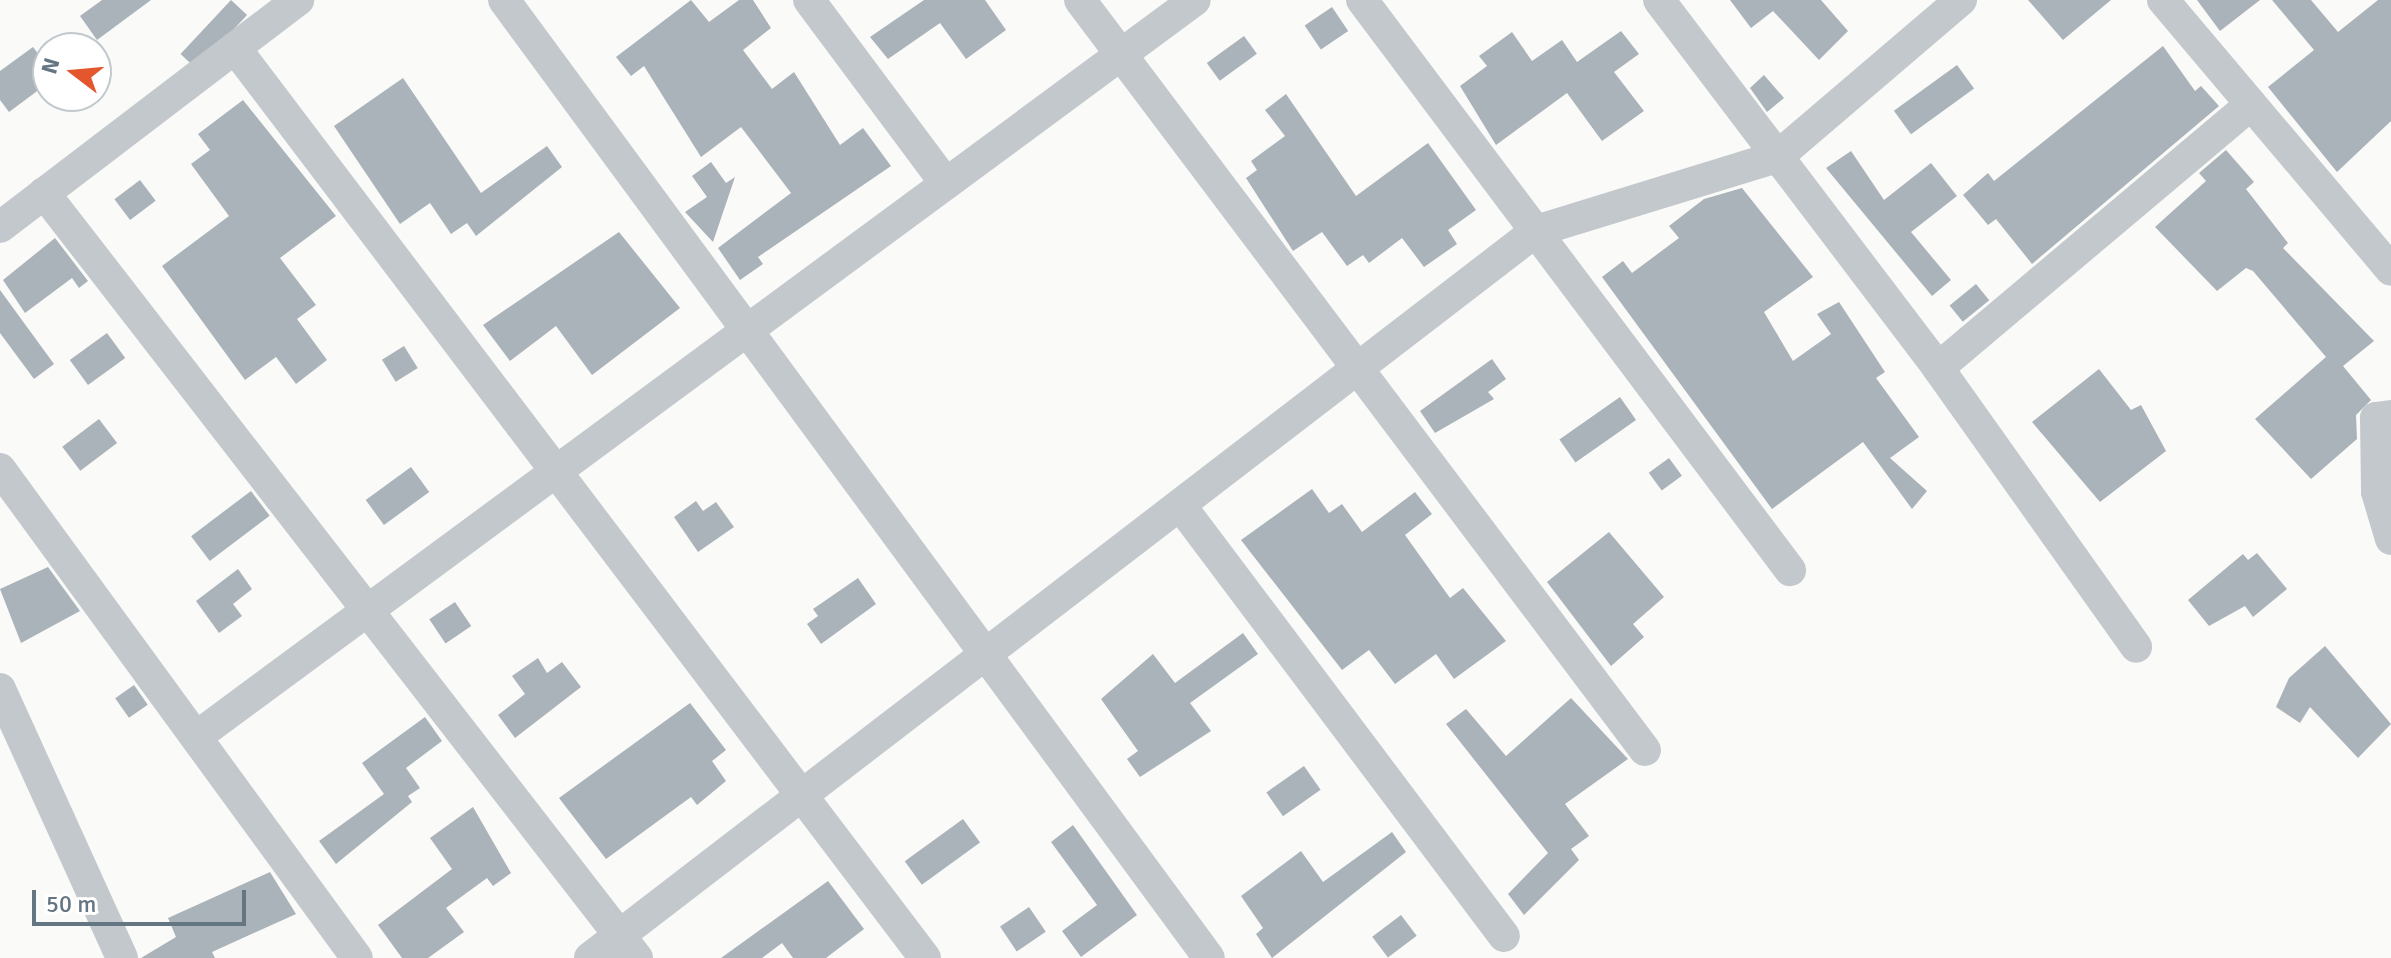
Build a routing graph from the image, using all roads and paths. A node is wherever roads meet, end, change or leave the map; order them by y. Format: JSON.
{"nodes":[{"id":1,"x":298,"y":0,"type":"edge"},
{"id":2,"x":504,"y":0,"type":"edge"},
{"id":3,"x":809,"y":0,"type":"edge"},
{"id":4,"x":1080,"y":0,"type":"edge"},
{"id":5,"x":1195,"y":0,"type":"edge"},
{"id":6,"x":1362,"y":0,"type":"edge"},
{"id":7,"x":1659,"y":0,"type":"edge"},
{"id":8,"x":1961,"y":0,"type":"edge"},
{"id":9,"x":2163,"y":0,"type":"edge"},
{"id":10,"x":235,"y":48,"type":"junction"},
{"id":11,"x":1121,"y":54,"type":"junction"},
{"id":12,"x":2251,"y":104,"type":"junction"},
{"id":13,"x":1777,"y":157,"type":"junction"},
{"id":14,"x":946,"y":184,"type":"junction"},
{"id":15,"x":44,"y":193,"type":"junction"},
{"id":16,"x":0,"y":227,"type":"edge"},
{"id":17,"x":1536,"y":231,"type":"junction"},
{"id":18,"x":2391,"y":270,"type":"edge"},
{"id":19,"x":747,"y":330,"type":"junction"},
{"id":20,"x":1358,"y":368,"type":"junction"},
{"id":21,"x":1938,"y":368,"type":"junction"},
{"id":22,"x":2391,"y":416,"type":"edge"},
{"id":23,"x":0,"y":469,"type":"edge"},
{"id":24,"x":556,"y":472,"type":"junction"},
{"id":25,"x":1180,"y":505,"type":"junction"},
{"id":26,"x":2391,"y":539,"type":"edge"},
{"id":27,"x":1790,"y":570,"type":"dead end"},
{"id":28,"x":368,"y":610,"type":"junction"},
{"id":29,"x":2136,"y":647,"type":"dead end"},
{"id":30,"x":985,"y":654,"type":"junction"},
{"id":31,"x":0,"y":689,"type":"edge"},
{"id":32,"x":196,"y":737,"type":"junction"},
{"id":33,"x":1645,"y":750,"type":"dead end"},
{"id":34,"x":802,"y":796,"type":"junction"},
{"id":35,"x":1504,"y":936,"type":"dead end"},
{"id":36,"x":629,"y":947,"type":"edge"},
{"id":37,"x":122,"y":958,"type":"edge"},
{"id":38,"x":357,"y":958,"type":"edge"},
{"id":39,"x":590,"y":958,"type":"edge"},
{"id":40,"x":925,"y":958,"type":"edge"},
{"id":41,"x":1209,"y":958,"type":"edge"}],
"edges":[{"from":1,"to":10,"type":"street"},
{"from":2,"to":19,"type":"street"},
{"from":3,"to":14,"type":"street"},
{"from":4,"to":11,"type":"street"},
{"from":5,"to":11,"type":"street"},
{"from":6,"to":17,"type":"street"},
{"from":7,"to":13,"type":"street"},
{"from":8,"to":13,"type":"street"},
{"from":9,"to":12,"type":"street"},
{"from":10,"to":15,"type":"street"},
{"from":10,"to":24,"type":"street"},
{"from":11,"to":14,"type":"street"},
{"from":11,"to":20,"type":"street"},
{"from":12,"to":18,"type":"street"},
{"from":12,"to":21,"type":"street"},
{"from":13,"to":17,"type":"street"},
{"from":13,"to":21,"type":"street"},
{"from":14,"to":19,"type":"street"},
{"from":15,"to":16,"type":"street"},
{"from":15,"to":28,"type":"street"},
{"from":17,"to":20,"type":"street"},
{"from":17,"to":27,"type":"street"},
{"from":19,"to":24,"type":"street"},
{"from":19,"to":30,"type":"street"},
{"from":20,"to":25,"type":"street"},
{"from":20,"to":33,"type":"street"},
{"from":21,"to":29,"type":"street"},
{"from":22,"to":26,"type":"street"},
{"from":23,"to":32,"type":"street"},
{"from":24,"to":28,"type":"street"},
{"from":24,"to":34,"type":"street"},
{"from":25,"to":30,"type":"street"},
{"from":25,"to":35,"type":"street"},
{"from":28,"to":32,"type":"street"},
{"from":28,"to":36,"type":"street"},
{"from":30,"to":34,"type":"street"},
{"from":30,"to":41,"type":"street"},
{"from":31,"to":37,"type":"street"},
{"from":32,"to":38,"type":"street"},
{"from":34,"to":36,"type":"street"},
{"from":34,"to":40,"type":"street"},
{"from":36,"to":39,"type":"street"}]}
